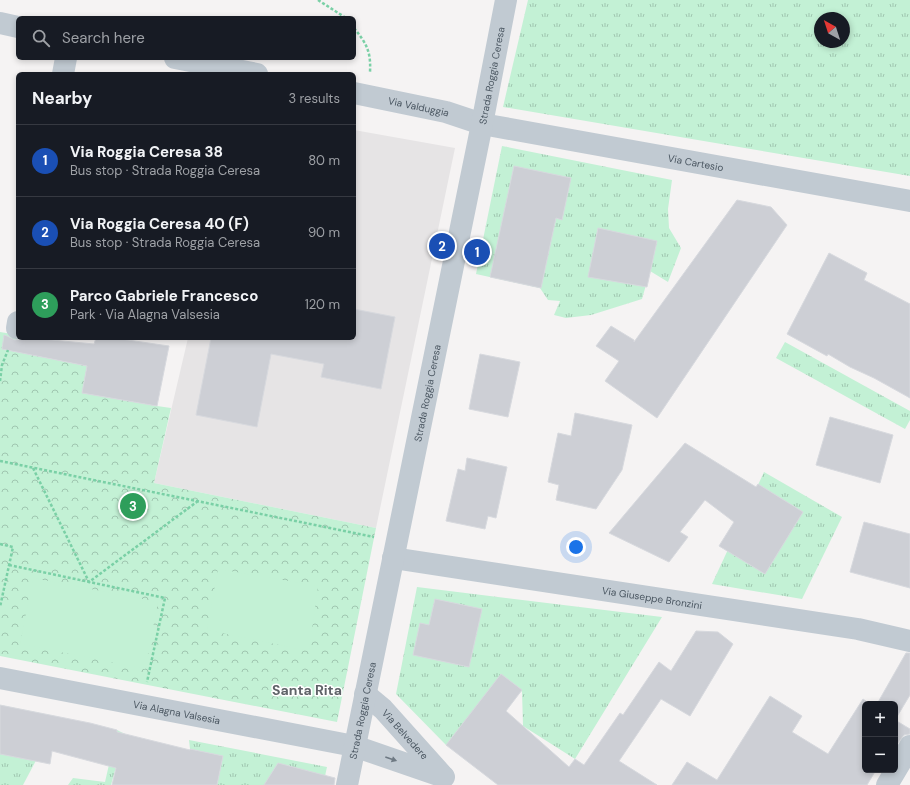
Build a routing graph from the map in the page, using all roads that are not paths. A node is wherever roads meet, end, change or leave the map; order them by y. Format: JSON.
{"nodes":[{"id":1,"x":506,"y":0,"type":"edge"},
{"id":2,"x":0,"y":23,"type":"edge"},
{"id":3,"x":16,"y":27,"type":"edge"},
{"id":4,"x":66,"y":60,"type":"edge"},
{"id":5,"x":186,"y":60,"type":"edge"},
{"id":6,"x":63,"y":72,"type":"edge"},
{"id":7,"x":246,"y":72,"type":"edge"},
{"id":8,"x":361,"y":95,"type":"edge"},
{"id":9,"x":482,"y":124,"type":"junction"},
{"id":10,"x":910,"y":200,"type":"edge"},
{"id":11,"x":393,"y":558,"type":"junction"},
{"id":12,"x":910,"y":641,"type":"edge"},
{"id":13,"x":0,"y":678,"type":"edge"},
{"id":14,"x":365,"y":694,"type":"junction"},
{"id":15,"x":354,"y":746,"type":"junction"},
{"id":16,"x":910,"y":746,"type":"edge"},
{"id":17,"x":449,"y":781,"type":"edge"},
{"id":18,"x":346,"y":785,"type":"edge"},
{"id":19,"x":886,"y":785,"type":"edge"}],
"edges":[{"from":1,"to":9,"type":"street","name":"Strada Roggia Ceresa"},
{"from":2,"to":3,"type":"street"},
{"from":4,"to":6,"type":"street"},
{"from":5,"to":7,"type":"street"},
{"from":8,"to":9,"type":"street","name":"Via Valduggia"},
{"from":9,"to":10,"type":"street","name":"Via Cartesio"},
{"from":9,"to":11,"type":"street","name":"Strada Roggia Ceresa"},
{"from":11,"to":12,"type":"street","name":"Via Giuseppe Bronzini"},
{"from":11,"to":14,"type":"street","name":"Strada Roggia Ceresa"},
{"from":13,"to":15,"type":"street","name":"Via Alagna Valsesia"},
{"from":14,"to":15,"type":"street","name":"Strada Roggia Ceresa"},
{"from":14,"to":17,"type":"street","name":"Via Belvedere"},
{"from":15,"to":17,"type":"street","name":"Via Belvedere","one_way":true},
{"from":15,"to":18,"type":"street","name":"Strada Roggia Ceresa"},
{"from":16,"to":19,"type":"street"}]}
